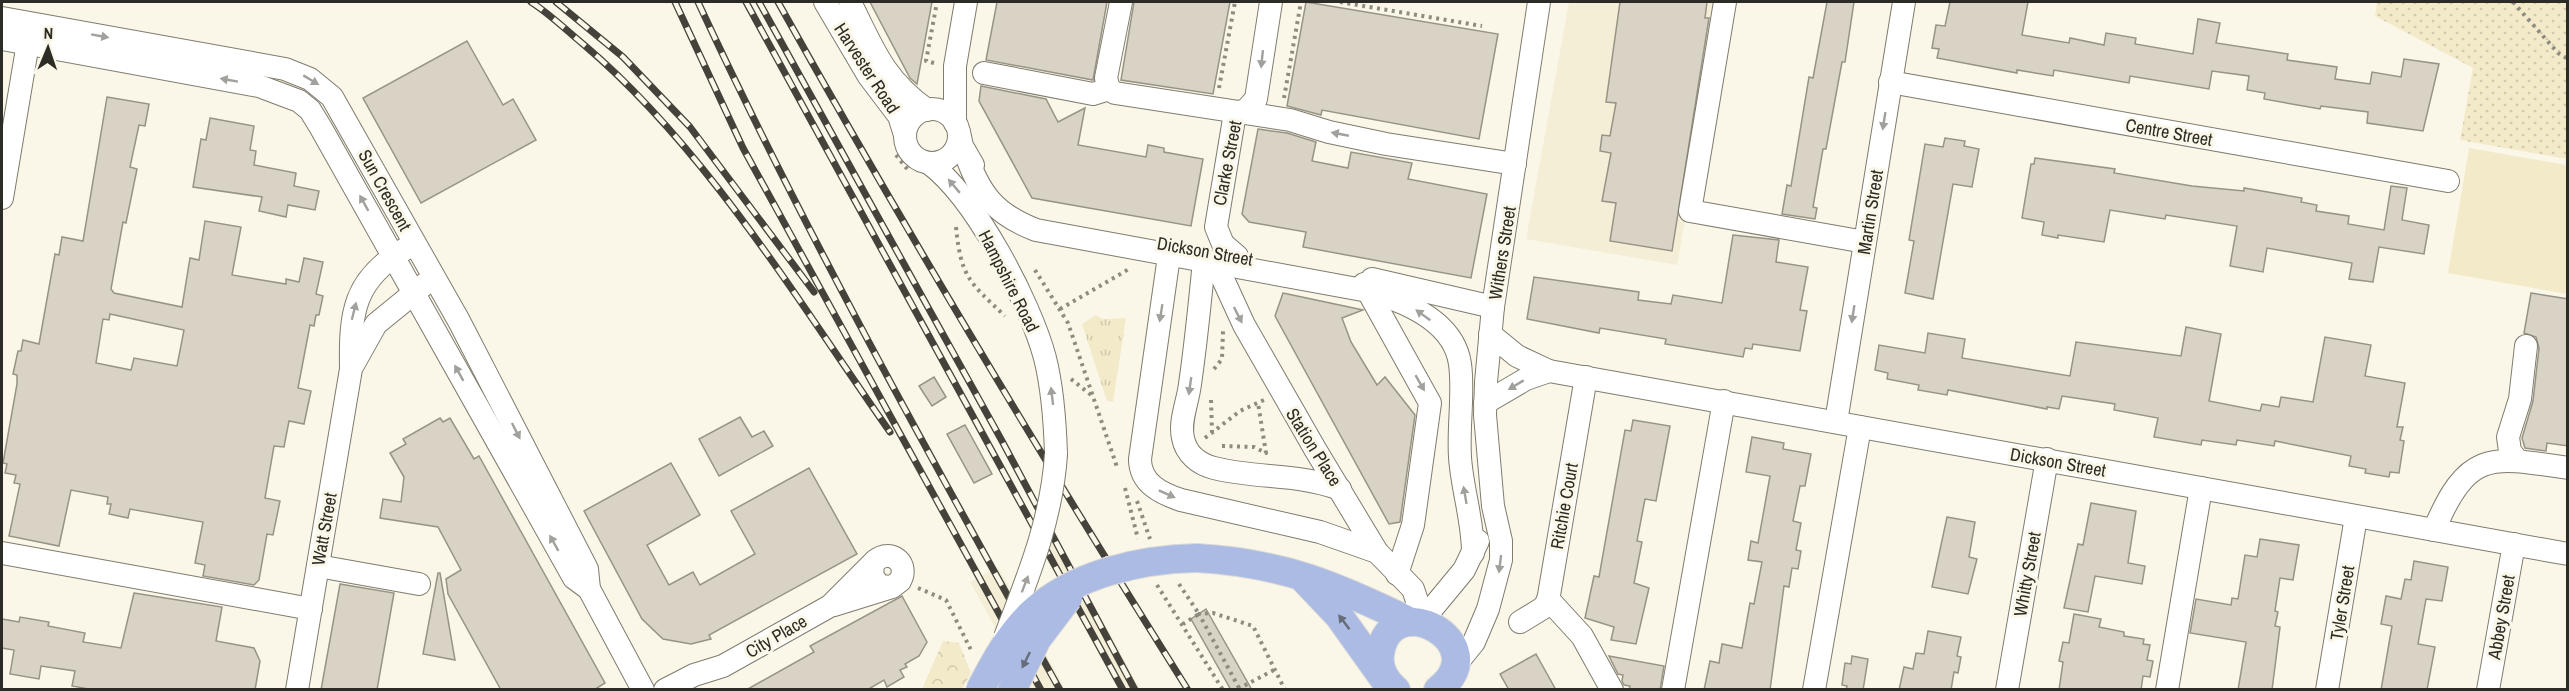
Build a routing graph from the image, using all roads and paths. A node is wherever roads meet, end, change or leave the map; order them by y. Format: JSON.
{"nodes":[{"id":1,"x":825,"y":2,"type":"edge"},
{"id":2,"x":850,"y":2,"type":"edge"},
{"id":3,"x":937,"y":2,"type":"edge"},
{"id":4,"x":966,"y":2,"type":"edge"},
{"id":5,"x":1121,"y":2,"type":"edge"},
{"id":6,"x":1271,"y":2,"type":"edge"},
{"id":7,"x":1301,"y":2,"type":"edge"},
{"id":8,"x":1340,"y":2,"type":"edge"},
{"id":9,"x":1539,"y":2,"type":"edge"},
{"id":10,"x":1725,"y":2,"type":"edge"},
{"id":11,"x":1904,"y":2,"type":"edge"},
{"id":12,"x":2513,"y":2,"type":"edge"},
{"id":13,"x":2,"y":18,"type":"edge"},
{"id":14,"x":1482,"y":26,"type":"dead end"},
{"id":15,"x":30,"y":34,"type":"junction"},
{"id":16,"x":2,"y":39,"type":"edge"},
{"id":17,"x":2568,"y":59,"type":"edge"},
{"id":18,"x":926,"y":61,"type":"dead end"},
{"id":19,"x":955,"y":66,"type":"junction"},
{"id":20,"x":984,"y":73,"type":"dead end"},
{"id":21,"x":1890,"y":82,"type":"junction"},
{"id":22,"x":1109,"y":89,"type":"junction"},
{"id":23,"x":335,"y":101,"type":"junction"},
{"id":24,"x":307,"y":107,"type":"junction"},
{"id":25,"x":927,"y":110,"type":"junction"},
{"id":26,"x":1235,"y":113,"type":"junction"},
{"id":27,"x":1280,"y":119,"type":"junction"},
{"id":28,"x":905,"y":135,"type":"junction"},
{"id":29,"x":959,"y":136,"type":"junction"},
{"id":30,"x":929,"y":163,"type":"junction"},
{"id":31,"x":1515,"y":164,"type":"junction"},
{"id":32,"x":2448,"y":181,"type":"dead end"},
{"id":33,"x":2,"y":198,"type":"edge"},
{"id":34,"x":964,"y":217,"type":"junction"},
{"id":35,"x":1865,"y":242,"type":"junction"},
{"id":36,"x":414,"y":243,"type":"junction"},
{"id":37,"x":1169,"y":255,"type":"junction"},
{"id":38,"x":393,"y":256,"type":"junction"},
{"id":39,"x":1219,"y":260,"type":"junction"},
{"id":40,"x":1132,"y":268,"type":"dead end"},
{"id":41,"x":436,"y":281,"type":"junction"},
{"id":42,"x":1364,"y":284,"type":"junction"},
{"id":43,"x":416,"y":296,"type":"junction"},
{"id":44,"x":1493,"y":307,"type":"junction"},
{"id":45,"x":1060,"y":309,"type":"dead end"},
{"id":46,"x":459,"y":321,"type":"junction"},
{"id":47,"x":1011,"y":323,"type":"dead end"},
{"id":48,"x":1223,"y":324,"type":"dead end"},
{"id":49,"x":436,"y":332,"type":"junction"},
{"id":50,"x":1490,"y":334,"type":"junction"},
{"id":51,"x":2526,"y":346,"type":"dead end"},
{"id":52,"x":351,"y":369,"type":"junction"},
{"id":53,"x":1549,"y":371,"type":"junction"},
{"id":54,"x":1211,"y":372,"type":"dead end"},
{"id":55,"x":1069,"y":377,"type":"dead end"},
{"id":56,"x":1586,"y":377,"type":"junction"},
{"id":57,"x":1211,"y":392,"type":"dead end"},
{"id":58,"x":1091,"y":396,"type":"dead end"},
{"id":59,"x":1724,"y":401,"type":"junction"},
{"id":60,"x":1258,"y":403,"type":"dead end"},
{"id":61,"x":1485,"y":403,"type":"junction"},
{"id":62,"x":1836,"y":422,"type":"junction"},
{"id":63,"x":1860,"y":427,"type":"junction"},
{"id":64,"x":2508,"y":436,"type":"junction"},
{"id":65,"x":2046,"y":459,"type":"junction"},
{"id":66,"x":2491,"y":460,"type":"junction"},
{"id":67,"x":2517,"y":460,"type":"junction"},
{"id":68,"x":2568,"y":468,"type":"edge"},
{"id":69,"x":2201,"y":488,"type":"junction"},
{"id":70,"x":1340,"y":489,"type":"junction"},
{"id":71,"x":1493,"y":506,"type":"junction"},
{"id":72,"x":2356,"y":516,"type":"junction"},
{"id":73,"x":2434,"y":530,"type":"junction"},
{"id":74,"x":2514,"y":544,"type":"junction"},
{"id":75,"x":1377,"y":552,"type":"junction"},
{"id":76,"x":2,"y":553,"type":"edge"},
{"id":77,"x":1473,"y":553,"type":"junction"},
{"id":78,"x":2568,"y":554,"type":"edge"},
{"id":79,"x":318,"y":566,"type":"junction"},
{"id":80,"x":1298,"y":574,"type":"junction"},
{"id":81,"x":1397,"y":574,"type":"junction"},
{"id":82,"x":1086,"y":580,"type":"junction"},
{"id":83,"x":419,"y":584,"type":"dead end"},
{"id":84,"x":896,"y":584,"type":"junction"},
{"id":85,"x":589,"y":589,"type":"junction"},
{"id":86,"x":1548,"y":599,"type":"junction"},
{"id":87,"x":830,"y":606,"type":"junction"},
{"id":88,"x":311,"y":609,"type":"junction"},
{"id":89,"x":1416,"y":622,"type":"junction"},
{"id":90,"x":1520,"y":622,"type":"dead end"},
{"id":91,"x":986,"y":659,"type":"junction"},
{"id":92,"x":723,"y":666,"type":"junction"},
{"id":93,"x":1274,"y":670,"type":"junction"},
{"id":94,"x":1451,"y":679,"type":"edge"},
{"id":95,"x":1245,"y":688,"type":"edge"},
{"id":96,"x":1394,"y":688,"type":"edge"},
{"id":97,"x":1238,"y":689,"type":"edge"},
{"id":98,"x":297,"y":690,"type":"edge"},
{"id":99,"x":643,"y":690,"type":"edge"},
{"id":100,"x":665,"y":690,"type":"edge"},
{"id":101,"x":697,"y":690,"type":"edge"},
{"id":102,"x":980,"y":690,"type":"edge"},
{"id":103,"x":1012,"y":690,"type":"edge"},
{"id":104,"x":1285,"y":690,"type":"edge"},
{"id":105,"x":1612,"y":690,"type":"edge"},
{"id":106,"x":1673,"y":690,"type":"edge"},
{"id":107,"x":1814,"y":690,"type":"edge"},
{"id":108,"x":2007,"y":690,"type":"edge"},
{"id":109,"x":2167,"y":690,"type":"edge"},
{"id":110,"x":2327,"y":690,"type":"edge"},
{"id":111,"x":2488,"y":690,"type":"edge"}],
"edges":[{"from":1,"to":28,"type":"street","name":"Harvester Road"},
{"from":2,"to":25,"type":"street","name":"Harvester Road"},
{"from":3,"to":18,"type":"path"},
{"from":4,"to":19,"type":"street"},
{"from":5,"to":22,"type":"street"},
{"from":6,"to":26,"type":"street","name":"Clarke Street","one_way":true},
{"from":7,"to":27,"type":"path"},
{"from":8,"to":14,"type":"path"},
{"from":9,"to":31,"type":"street","name":"Withers Street"},
{"from":10,"to":35,"type":"street"},
{"from":11,"to":21,"type":"street","name":"Martin Street"},
{"from":12,"to":17,"type":"path"},
{"from":13,"to":15,"type":"street","name":"Sun Crescent"},
{"from":15,"to":16,"type":"street","name":"Sun Crescent"},
{"from":15,"to":23,"type":"street","name":"Sun Crescent","one_way":true},
{"from":24,"to":15,"type":"street","name":"Sun Crescent","one_way":true},
{"from":15,"to":33,"type":"street"},
{"from":19,"to":25,"type":"street"},
{"from":19,"to":29,"type":"street"},
{"from":20,"to":22,"type":"street"},
{"from":21,"to":32,"type":"street","name":"Centre Street"},
{"from":21,"to":35,"type":"street","name":"Martin Street","one_way":true},
{"from":22,"to":26,"type":"street"},
{"from":23,"to":24,"type":"street"},
{"from":23,"to":36,"type":"street","name":"Sun Crescent"},
{"from":38,"to":24,"type":"street","name":"Sun Crescent","one_way":true},
{"from":25,"to":28,"type":"street"},
{"from":25,"to":29,"type":"street"},
{"from":26,"to":27,"type":"street"},
{"from":26,"to":39,"type":"street","name":"Clarke Street"},
{"from":31,"to":27,"type":"street","one_way":true},
{"from":28,"to":30,"type":"street"},
{"from":29,"to":30,"type":"street"},
{"from":29,"to":37,"type":"street"},
{"from":29,"to":39,"type":"street","name":"Dickson Street"},
{"from":34,"to":30,"type":"street","name":"Hampshire Road","one_way":true},
{"from":31,"to":44,"type":"street","name":"Withers Street"},
{"from":34,"to":47,"type":"path"},
{"from":91,"to":34,"type":"street","name":"Hampshire Road","one_way":true,"bridge":true},
{"from":35,"to":62,"type":"street","name":"Martin Street","one_way":true},
{"from":36,"to":38,"type":"street","name":"Watt Street"},
{"from":36,"to":41,"type":"street","name":"Sun Crescent"},
{"from":37,"to":39,"type":"street"},
{"from":37,"to":75,"type":"street","one_way":true},
{"from":38,"to":43,"type":"street","name":"Sun Crescent"},
{"from":52,"to":38,"type":"street","name":"Watt Street","one_way":true},
{"from":39,"to":42,"type":"street","name":"Dickson Street"},
{"from":39,"to":70,"type":"street","name":"Station Place","one_way":true},
{"from":39,"to":70,"type":"street","one_way":true},
{"from":40,"to":45,"type":"path"},
{"from":41,"to":43,"type":"street","name":"Watt Street"},
{"from":41,"to":46,"type":"street","name":"Sun Crescent"},
{"from":42,"to":44,"type":"street","name":"Dickson Street"},
{"from":77,"to":42,"type":"street","one_way":true},
{"from":42,"to":81,"type":"street","one_way":true},
{"from":43,"to":49,"type":"street","name":"Sun Crescent"},
{"from":43,"to":52,"type":"street","name":"Watt Street"},
{"from":44,"to":50,"type":"street","name":"Withers Street"},
{"from":46,"to":49,"type":"street"},
{"from":46,"to":85,"type":"street","name":"Sun Crescent","one_way":true},
{"from":48,"to":54,"type":"path"},
{"from":85,"to":49,"type":"street","name":"Sun Crescent","one_way":true},
{"from":50,"to":53,"type":"street","name":"Dickson Street"},
{"from":50,"to":61,"type":"street","name":"Withers Street"},
{"from":51,"to":64,"type":"street"},
{"from":52,"to":79,"type":"street","name":"Watt Street"},
{"from":53,"to":56,"type":"street","name":"Dickson Street"},
{"from":53,"to":61,"type":"street","one_way":true},
{"from":55,"to":58,"type":"path"},
{"from":56,"to":59,"type":"street","name":"Dickson Street"},
{"from":56,"to":86,"type":"street","name":"Ritchie Court"},
{"from":57,"to":60,"type":"path"},
{"from":59,"to":62,"type":"street","name":"Dickson Street"},
{"from":59,"to":106,"type":"street"},
{"from":61,"to":71,"type":"street","name":"Withers Street"},
{"from":62,"to":63,"type":"street","name":"Dickson Street"},
{"from":63,"to":65,"type":"street","name":"Dickson Street"},
{"from":63,"to":107,"type":"street"},
{"from":64,"to":66,"type":"street"},
{"from":64,"to":67,"type":"street"},
{"from":65,"to":69,"type":"street","name":"Dickson Street"},
{"from":65,"to":108,"type":"street","name":"Whitty Street"},
{"from":66,"to":67,"type":"street"},
{"from":66,"to":73,"type":"street"},
{"from":67,"to":68,"type":"street"},
{"from":69,"to":72,"type":"street","name":"Dickson Street"},
{"from":69,"to":109,"type":"street"},
{"from":70,"to":75,"type":"street","name":"Station Place"},
{"from":71,"to":77,"type":"street","name":"Withers Street"},
{"from":71,"to":94,"type":"street","name":"Withers Street","one_way":true},
{"from":72,"to":73,"type":"street","name":"Dickson Street"},
{"from":72,"to":110,"type":"street","name":"Tyler Street"},
{"from":73,"to":74,"type":"street","name":"Dickson Street"},
{"from":74,"to":78,"type":"street","name":"Dickson Street"},
{"from":74,"to":111,"type":"street","name":"Abbey Street"},
{"from":75,"to":81,"type":"street","name":"Station Place"},
{"from":76,"to":88,"type":"street"},
{"from":77,"to":89,"type":"street","name":"Withers Street"},
{"from":79,"to":83,"type":"street"},
{"from":79,"to":88,"type":"street","name":"Watt Street"},
{"from":80,"to":82,"type":"main road","name":"Hampshire Road","bridge":true},
{"from":80,"to":89,"type":"main road","name":"Hampshire Road"},
{"from":96,"to":80,"type":"main road","one_way":true},
{"from":81,"to":89,"type":"street","name":"Station Place"},
{"from":82,"to":91,"type":"main road","name":"Hampshire Road","bridge":true},
{"from":82,"to":103,"type":"main road","name":"Hampshire Road","one_way":true,"bridge":true},
{"from":84,"to":87,"type":"street","name":"City Place"},
{"from":84,"to":87,"type":"street","name":"City Place"},
{"from":84,"to":91,"type":"path"},
{"from":85,"to":99,"type":"street","name":"Sun Crescent"},
{"from":86,"to":90,"type":"street"},
{"from":86,"to":105,"type":"street"},
{"from":87,"to":92,"type":"street","name":"City Place"},
{"from":88,"to":98,"type":"street","name":"Watt Street"},
{"from":89,"to":94,"type":"main road","name":"Hampshire Road"},
{"from":89,"to":96,"type":"main road"},
{"from":91,"to":102,"type":"main road","name":"Hampshire Road","bridge":true},
{"from":92,"to":100,"type":"street","name":"City Place"},
{"from":92,"to":101,"type":"street","name":"City Place"},
{"from":93,"to":95,"type":"path"},
{"from":93,"to":97,"type":"path"},
{"from":93,"to":104,"type":"path"},
{"from":95,"to":97,"type":"path"}]}
